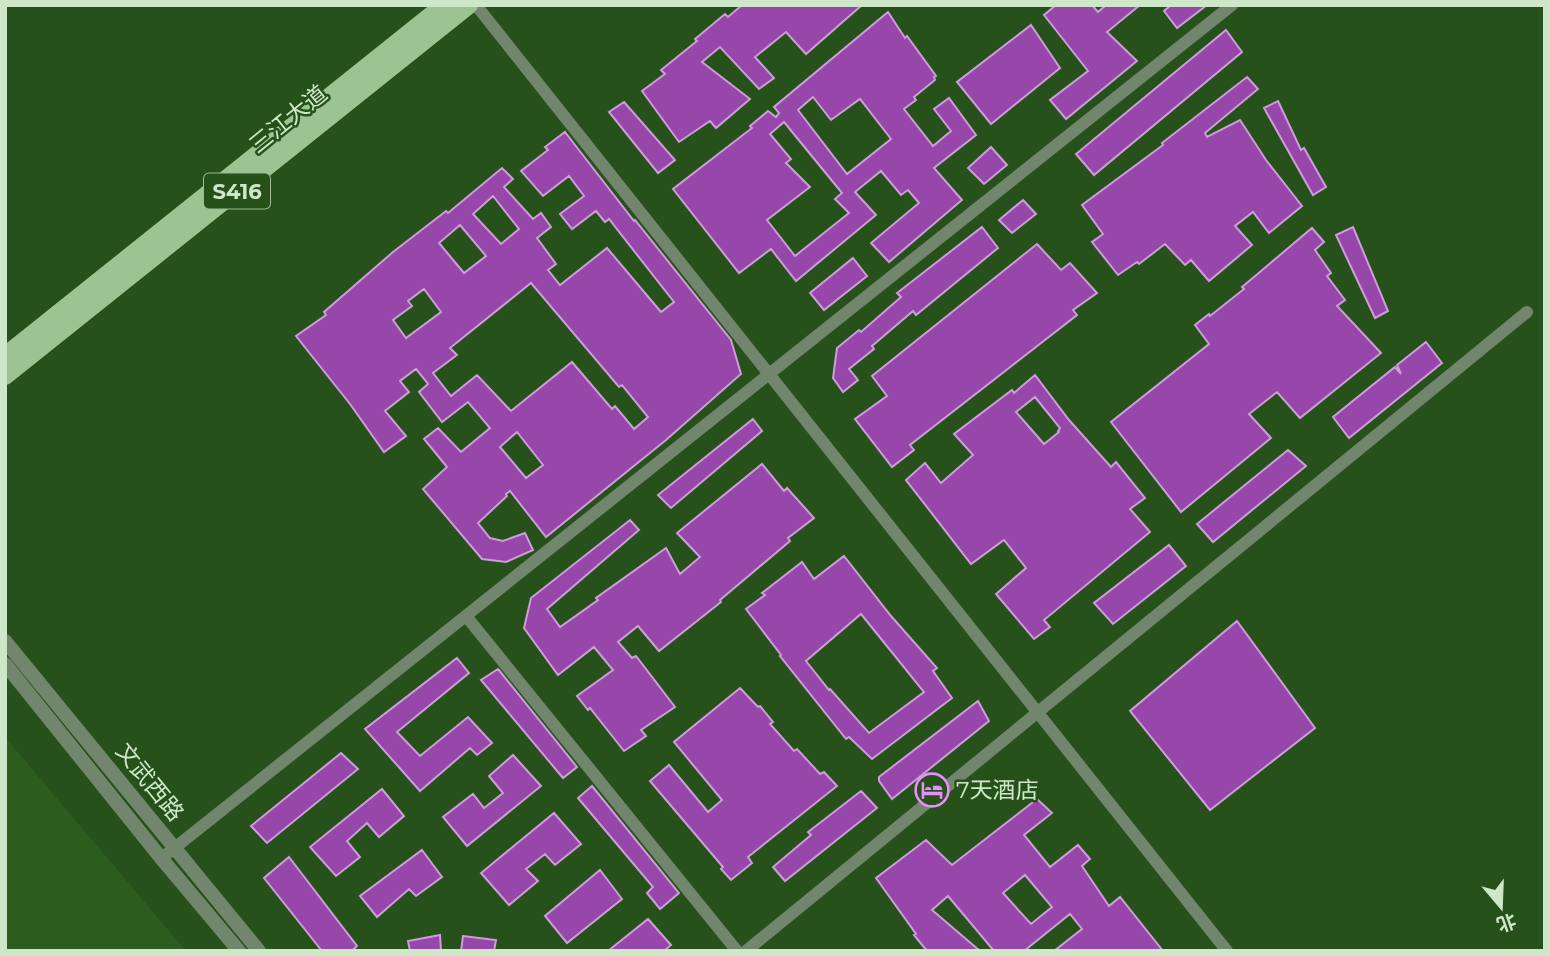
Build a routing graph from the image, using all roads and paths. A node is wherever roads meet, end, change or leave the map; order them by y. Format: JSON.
{"nodes":[{"id":1,"x":444,"y":5,"type":"edge"},
{"id":2,"x":469,"y":5,"type":"edge"},
{"id":3,"x":476,"y":5,"type":"edge"},
{"id":4,"x":1232,"y":5,"type":"edge"},
{"id":5,"x":1527,"y":312,"type":"dead end"},
{"id":6,"x":5,"y":356,"type":"edge"},
{"id":7,"x":768,"y":374,"type":"junction"},
{"id":8,"x":5,"y":376,"type":"edge"},
{"id":9,"x":466,"y":616,"type":"junction"},
{"id":10,"x":5,"y":641,"type":"edge"},
{"id":11,"x":5,"y":664,"type":"edge"},
{"id":12,"x":1038,"y":714,"type":"junction"},
{"id":13,"x":174,"y":848,"type":"junction"},
{"id":14,"x":161,"y":858,"type":"junction"},
{"id":15,"x":239,"y":951,"type":"edge"},
{"id":16,"x":259,"y":951,"type":"edge"},
{"id":17,"x":737,"y":951,"type":"edge"},
{"id":18,"x":746,"y":951,"type":"edge"},
{"id":19,"x":1227,"y":951,"type":"edge"}],
"edges":[{"from":1,"to":6,"type":"main road","name":"三江大道","number":"S416"},
{"from":2,"to":8,"type":"main road","name":"三江大道","number":"S416"},
{"from":3,"to":7,"type":"street"},
{"from":4,"to":7,"type":"street"},
{"from":5,"to":12,"type":"street"},
{"from":7,"to":9,"type":"street"},
{"from":7,"to":12,"type":"street"},
{"from":9,"to":13,"type":"street"},
{"from":9,"to":17,"type":"street"},
{"from":10,"to":13,"type":"street","name":"文武西路"},
{"from":11,"to":14,"type":"street","name":"文武西路"},
{"from":12,"to":18,"type":"street"},
{"from":12,"to":19,"type":"street"},
{"from":13,"to":14,"type":"street"},
{"from":13,"to":16,"type":"street","name":"文武西路"},
{"from":14,"to":15,"type":"street","name":"文武西路"}]}
